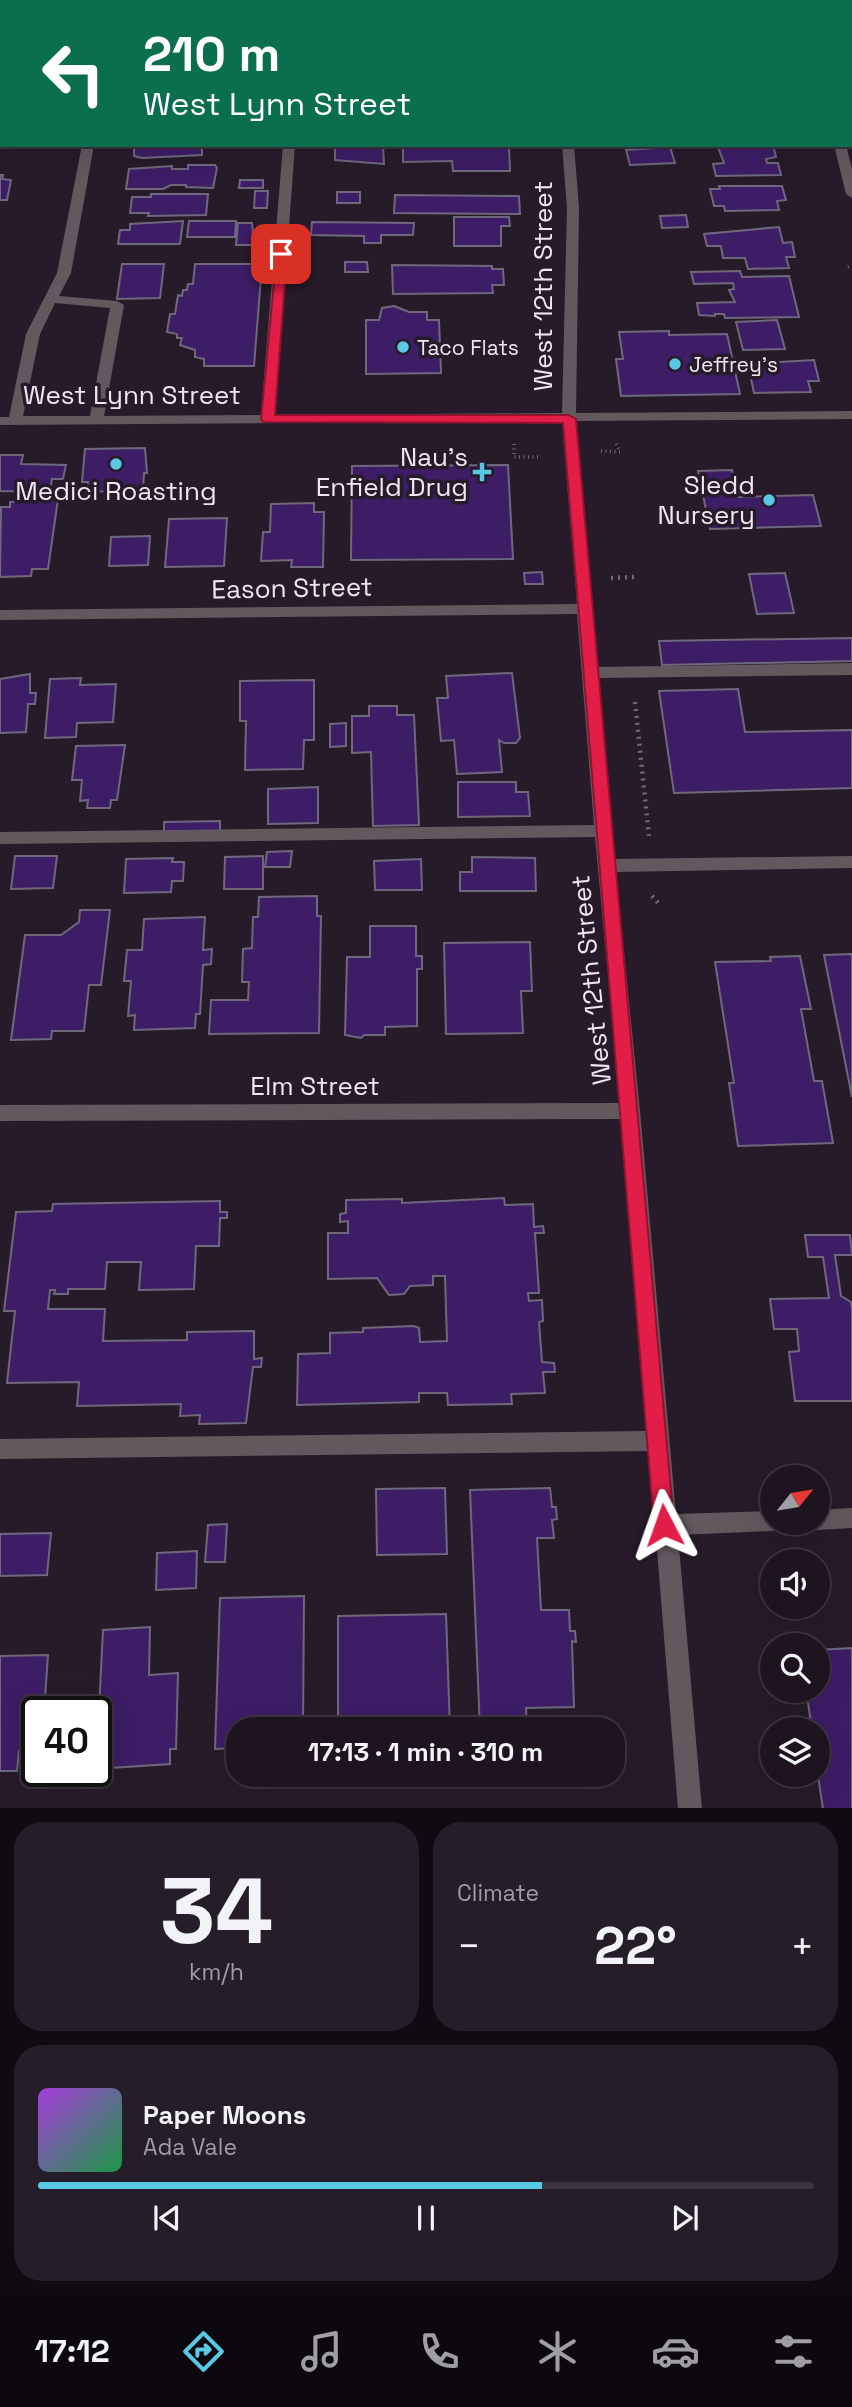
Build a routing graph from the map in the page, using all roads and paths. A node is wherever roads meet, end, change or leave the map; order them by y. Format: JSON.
{"nodes":[{"id":1,"x":88,"y":147,"type":"edge"},
{"id":2,"x":289,"y":147,"type":"edge"},
{"id":3,"x":568,"y":147,"type":"edge"},
{"id":4,"x":840,"y":147,"type":"edge"},
{"id":5,"x":852,"y":194,"type":"edge"},
{"id":6,"x":50,"y":299,"type":"junction"},
{"id":7,"x":852,"y":415,"type":"edge"},
{"id":8,"x":96,"y":419,"type":"junction"},
{"id":9,"x":268,"y":419,"type":"junction"},
{"id":10,"x":569,"y":419,"type":"junction"},
{"id":11,"x":7,"y":421,"type":"edge"},
{"id":12,"x":615,"y":442,"type":"dead end"},
{"id":13,"x":601,"y":451,"type":"dead end"},
{"id":14,"x":514,"y":457,"type":"dead end"},
{"id":15,"x":553,"y":457,"type":"dead end"},
{"id":16,"x":634,"y":577,"type":"dead end"},
{"id":17,"x":610,"y":578,"type":"dead end"},
{"id":18,"x":584,"y":609,"type":"junction"},
{"id":19,"x":0,"y":615,"type":"edge"},
{"id":20,"x":852,"y":670,"type":"edge"},
{"id":21,"x":640,"y":672,"type":"junction"},
{"id":22,"x":590,"y":673,"type":"junction"},
{"id":23,"x":603,"y":831,"type":"junction"},
{"id":24,"x":0,"y":838,"type":"edge"},
{"id":25,"x":649,"y":841,"type":"dead end"},
{"id":26,"x":852,"y":862,"type":"edge"},
{"id":27,"x":606,"y":866,"type":"junction"},
{"id":28,"x":631,"y":1111,"type":"junction"},
{"id":29,"x":0,"y":1113,"type":"edge"},
{"id":30,"x":658,"y":1441,"type":"junction"},
{"id":31,"x":0,"y":1449,"type":"edge"},
{"id":32,"x":852,"y":1518,"type":"edge"},
{"id":33,"x":830,"y":1519,"type":"edge"},
{"id":34,"x":760,"y":1521,"type":"edge"},
{"id":35,"x":664,"y":1525,"type":"junction"},
{"id":36,"x":690,"y":1808,"type":"edge"}],
"edges":[{"from":1,"to":6,"type":"street"},
{"from":2,"to":9,"type":"street"},
{"from":3,"to":10,"type":"street","name":"West 12th Street"},
{"from":4,"to":5,"type":"street"},
{"from":6,"to":8,"type":"street"},
{"from":6,"to":11,"type":"street"},
{"from":7,"to":10,"type":"street","name":"West Lynn Street"},
{"from":8,"to":9,"type":"street","name":"West Lynn Street"},
{"from":8,"to":11,"type":"street","name":"West Lynn Street"},
{"from":9,"to":10,"type":"street","name":"West Lynn Street"},
{"from":10,"to":18,"type":"street","name":"West 12th Street"},
{"from":12,"to":13,"type":"path"},
{"from":14,"to":15,"type":"path"},
{"from":16,"to":17,"type":"path"},
{"from":18,"to":19,"type":"street","name":"Eason Street"},
{"from":18,"to":22,"type":"street","name":"West 12th Street"},
{"from":20,"to":21,"type":"street"},
{"from":21,"to":22,"type":"street"},
{"from":21,"to":25,"type":"path"},
{"from":22,"to":23,"type":"street","name":"West 12th Street"},
{"from":23,"to":24,"type":"street"},
{"from":23,"to":27,"type":"street","name":"West 12th Street"},
{"from":26,"to":27,"type":"street"},
{"from":27,"to":28,"type":"street","name":"West 12th Street"},
{"from":28,"to":29,"type":"street","name":"Elm Street"},
{"from":28,"to":30,"type":"street","name":"West 12th Street"},
{"from":30,"to":31,"type":"street"},
{"from":30,"to":35,"type":"street","name":"West 12th Street"},
{"from":32,"to":33,"type":"street"},
{"from":34,"to":35,"type":"street"},
{"from":35,"to":36,"type":"street","name":"West 12th Street"}]}
